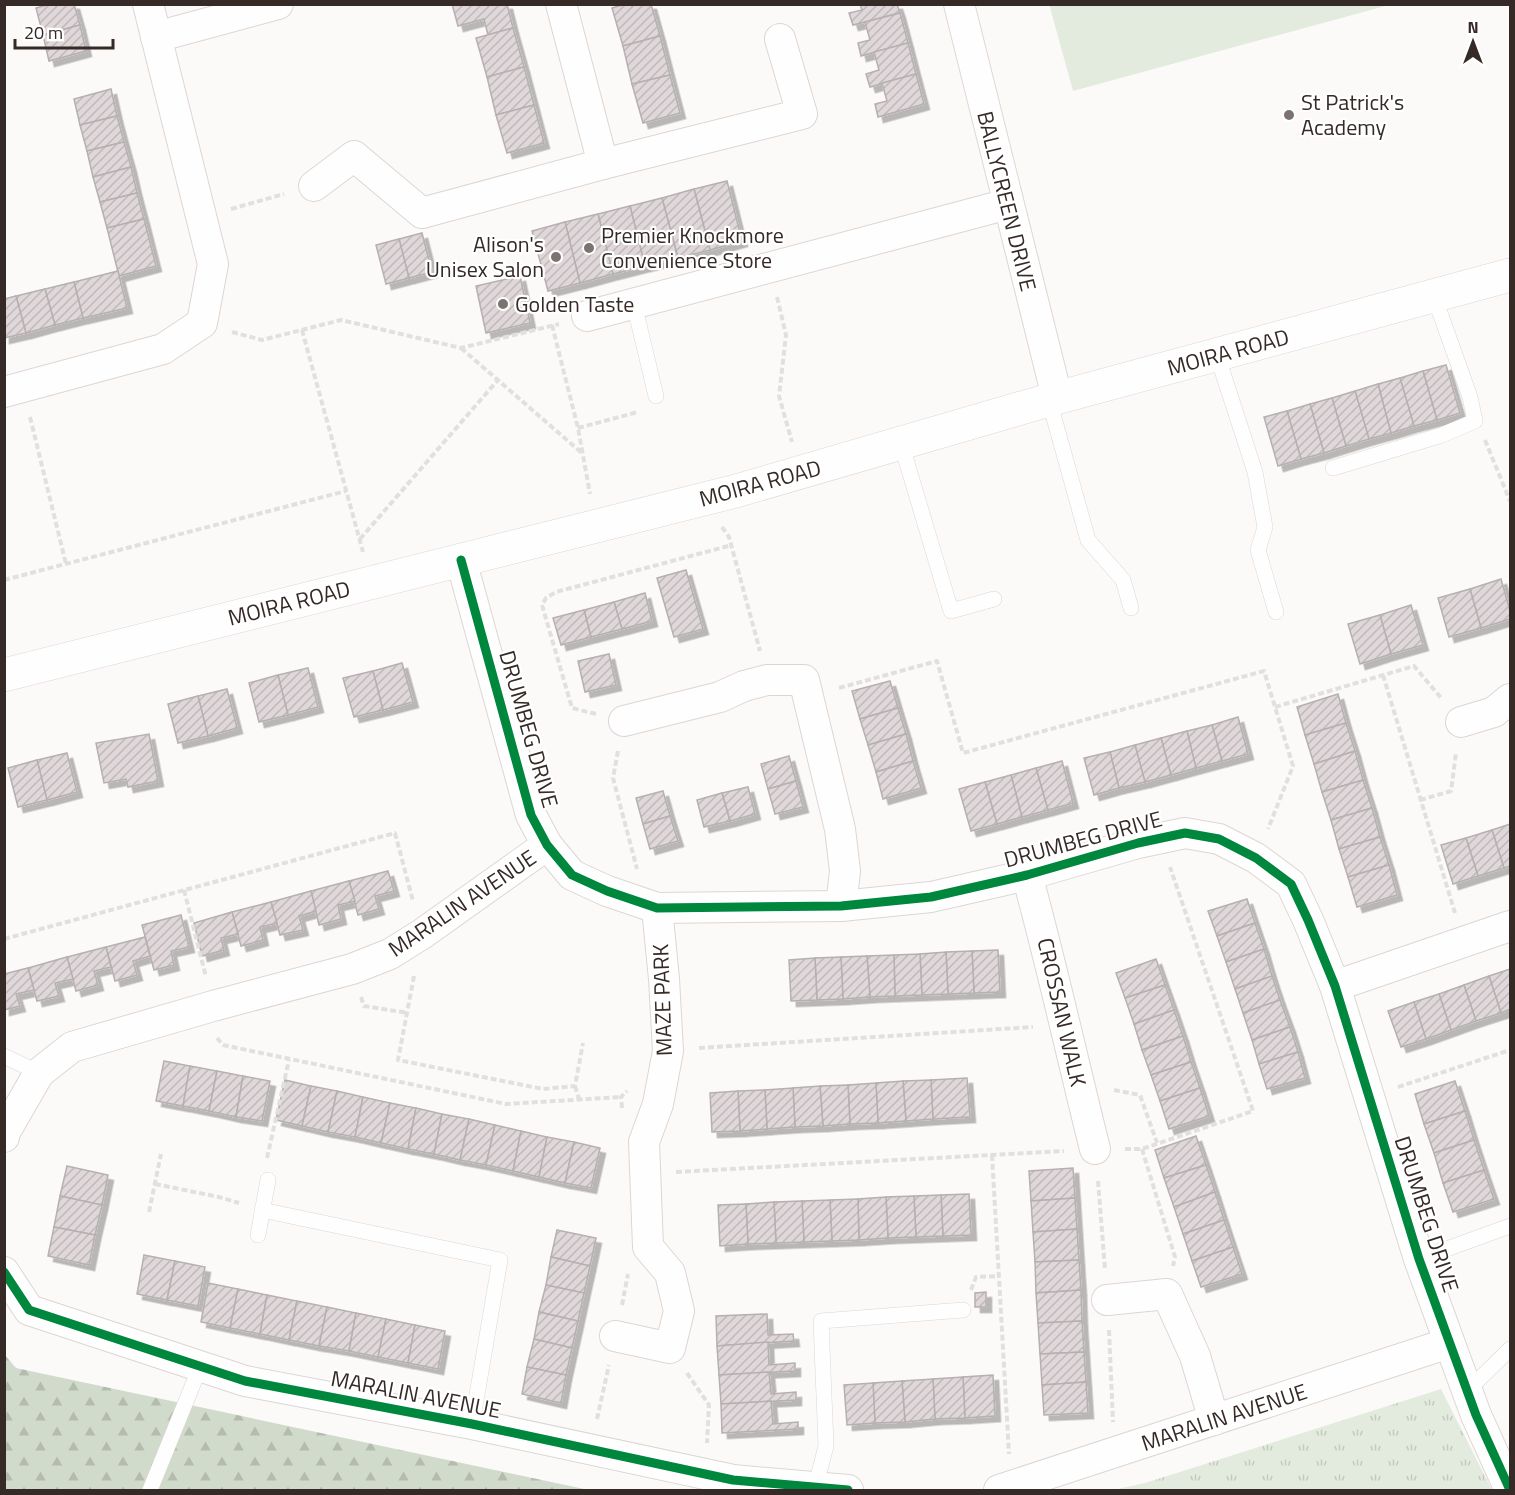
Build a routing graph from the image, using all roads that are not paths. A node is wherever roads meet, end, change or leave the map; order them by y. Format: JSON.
{"nodes":[{"id":1,"x":148,"y":4,"type":"edge"},
{"id":2,"x":278,"y":4,"type":"edge"},
{"id":3,"x":561,"y":4,"type":"edge"},
{"id":4,"x":959,"y":4,"type":"edge"},
{"id":5,"x":156,"y":37,"type":"junction"},
{"id":6,"x":780,"y":39,"type":"dead end"},
{"id":7,"x":603,"y":164,"type":"junction"},
{"id":8,"x":314,"y":186,"type":"road end"},
{"id":9,"x":1008,"y":204,"type":"junction"},
{"id":10,"x":1510,"y":275,"type":"edge"},
{"id":11,"x":1434,"y":296,"type":"junction"},
{"id":12,"x":634,"y":304,"type":"junction"},
{"id":13,"x":587,"y":316,"type":"road end"},
{"id":14,"x":1216,"y":355,"type":"junction"},
{"id":15,"x":14,"y":390,"type":"edge"},
{"id":16,"x":656,"y":396,"type":"road end"},
{"id":17,"x":1053,"y":398,"type":"junction"},
{"id":18,"x":901,"y":443,"type":"junction"},
{"id":19,"x":1334,"y":468,"type":"dead end"},
{"id":20,"x":461,"y":560,"type":"junction"},
{"id":21,"x":994,"y":599,"type":"dead end"},
{"id":22,"x":1131,"y":608,"type":"dead end"},
{"id":23,"x":1276,"y":612,"type":"dead end"},
{"id":24,"x":4,"y":675,"type":"edge"},
{"id":25,"x":1510,"y":699,"type":"edge"},
{"id":26,"x":624,"y":721,"type":"road end"},
{"id":27,"x":1461,"y":722,"type":"road end"},
{"id":28,"x":548,"y":845,"type":"junction"},
{"id":29,"x":1027,"y":875,"type":"junction"},
{"id":30,"x":646,"y":903,"type":"junction"},
{"id":31,"x":841,"y":906,"type":"junction"},
{"id":32,"x":1510,"y":926,"type":"edge"},
{"id":33,"x":1335,"y":986,"type":"junction"},
{"id":34,"x":4,"y":1056,"type":"edge"},
{"id":35,"x":39,"y":1073,"type":"junction"},
{"id":36,"x":4,"y":1137,"type":"edge"},
{"id":37,"x":1095,"y":1149,"type":"road end"},
{"id":38,"x":268,"y":1180,"type":"dead end"},
{"id":39,"x":262,"y":1210,"type":"junction"},
{"id":40,"x":1510,"y":1226,"type":"edge"},
{"id":41,"x":258,"y":1235,"type":"dead end"},
{"id":42,"x":1419,"y":1259,"type":"junction"},
{"id":43,"x":4,"y":1272,"type":"edge"},
{"id":44,"x":1107,"y":1300,"type":"dead end"},
{"id":45,"x":963,"y":1311,"type":"dead end"},
{"id":46,"x":615,"y":1336,"type":"dead end"},
{"id":47,"x":1449,"y":1343,"type":"junction"},
{"id":48,"x":1510,"y":1349,"type":"edge"},
{"id":49,"x":200,"y":1367,"type":"junction"},
{"id":50,"x":1467,"y":1391,"type":"junction"},
{"id":51,"x":1214,"y":1420,"type":"junction"},
{"id":52,"x":472,"y":1424,"type":"junction"},
{"id":53,"x":815,"y":1489,"type":"junction"},
{"id":54,"x":1005,"y":1489,"type":"edge"},
{"id":55,"x":150,"y":1491,"type":"edge"},
{"id":56,"x":848,"y":1491,"type":"edge"},
{"id":57,"x":1510,"y":1491,"type":"edge"}],
"edges":[{"from":1,"to":5,"type":"street"},
{"from":2,"to":5,"type":"street"},
{"from":3,"to":7,"type":"street"},
{"from":4,"to":9,"type":"street","name":"BALLYCREEN DRIVE"},
{"from":5,"to":15,"type":"street"},
{"from":6,"to":7,"type":"street"},
{"from":7,"to":8,"type":"street"},
{"from":9,"to":12,"type":"street"},
{"from":9,"to":17,"type":"street","name":"BALLYCREEN DRIVE"},
{"from":10,"to":11,"type":"highway","name":"MOIRA ROAD"},
{"from":11,"to":14,"type":"highway","name":"MOIRA ROAD"},
{"from":11,"to":19,"type":"lane"},
{"from":12,"to":13,"type":"street"},
{"from":12,"to":16,"type":"lane"},
{"from":14,"to":17,"type":"highway","name":"MOIRA ROAD"},
{"from":14,"to":23,"type":"lane"},
{"from":17,"to":18,"type":"highway","name":"MOIRA ROAD"},
{"from":17,"to":22,"type":"lane"},
{"from":18,"to":20,"type":"highway","name":"MOIRA ROAD"},
{"from":18,"to":21,"type":"lane"},
{"from":20,"to":24,"type":"highway","name":"MOIRA ROAD"},
{"from":20,"to":28,"type":"street","name":"DRUMBEG DRIVE"},
{"from":25,"to":27,"type":"street"},
{"from":26,"to":31,"type":"street"},
{"from":28,"to":30,"type":"street","name":"DRUMBEG DRIVE"},
{"from":28,"to":35,"type":"street","name":"MARALIN AVENUE"},
{"from":29,"to":31,"type":"street","name":"DRUMBEG DRIVE"},
{"from":29,"to":33,"type":"street","name":"DRUMBEG DRIVE"},
{"from":29,"to":37,"type":"street","name":"CROSSAN WALK"},
{"from":30,"to":31,"type":"street","name":"DRUMBEG DRIVE"},
{"from":30,"to":46,"type":"street","name":"MAZE PARK"},
{"from":32,"to":33,"type":"street"},
{"from":33,"to":42,"type":"street","name":"DRUMBEG DRIVE"},
{"from":34,"to":35,"type":"lane"},
{"from":35,"to":36,"type":"street","name":"MARALIN AVENUE"},
{"from":38,"to":39,"type":"lane"},
{"from":39,"to":41,"type":"lane"},
{"from":39,"to":52,"type":"lane","name":"MARALIN AVENUE"},
{"from":40,"to":42,"type":"lane"},
{"from":42,"to":47,"type":"street","name":"DRUMBEG DRIVE"},
{"from":43,"to":49,"type":"street","name":"MARALIN AVENUE"},
{"from":44,"to":51,"type":"street"},
{"from":45,"to":53,"type":"lane"},
{"from":47,"to":50,"type":"street","name":"DRUMBEG DRIVE"},
{"from":47,"to":51,"type":"street","name":"MARALIN AVENUE"},
{"from":48,"to":50,"type":"lane"},
{"from":49,"to":52,"type":"street","name":"MARALIN AVENUE"},
{"from":49,"to":55,"type":"lane"},
{"from":50,"to":57,"type":"street","name":"DRUMBEG DRIVE"},
{"from":51,"to":54,"type":"street","name":"MARALIN AVENUE"},
{"from":52,"to":53,"type":"street","name":"MARALIN AVENUE"},
{"from":53,"to":56,"type":"street","name":"MARALIN AVENUE"}]}
